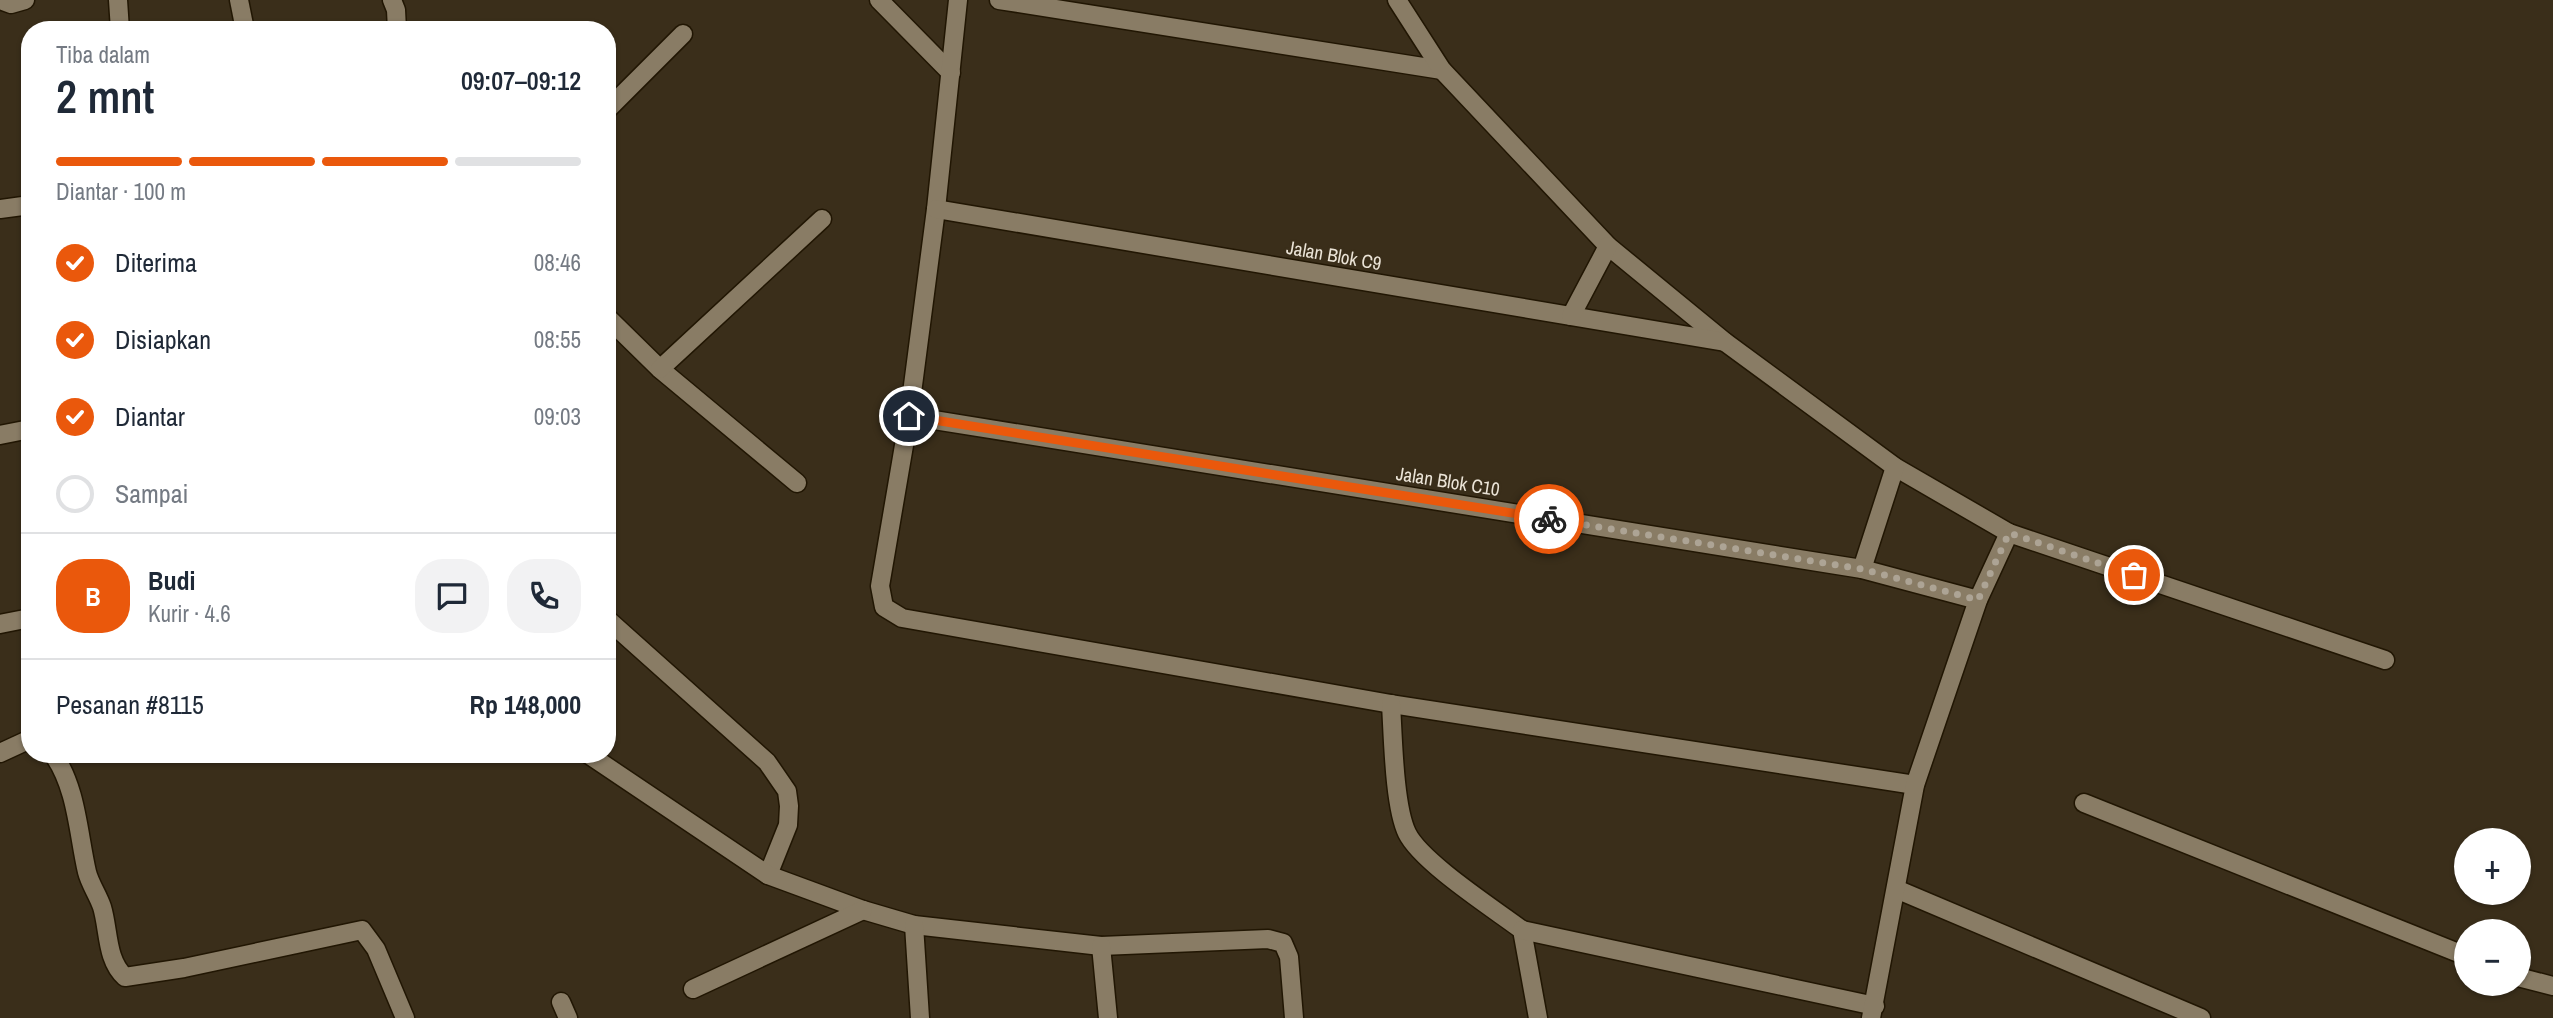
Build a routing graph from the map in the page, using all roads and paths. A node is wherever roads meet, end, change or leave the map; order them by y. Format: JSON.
{"nodes":[{"id":1,"x":25,"y":0,"type":"edge"},
{"id":2,"x":118,"y":0,"type":"edge"},
{"id":3,"x":239,"y":0,"type":"edge"},
{"id":4,"x":879,"y":0,"type":"edge"},
{"id":5,"x":958,"y":0,"type":"edge"},
{"id":6,"x":999,"y":0,"type":"edge"},
{"id":7,"x":1397,"y":0,"type":"edge"},
{"id":8,"x":0,"y":1,"type":"edge"},
{"id":9,"x":397,"y":3,"type":"edge"},
{"id":10,"x":119,"y":21,"type":"edge"},
{"id":11,"x":243,"y":21,"type":"edge"},
{"id":12,"x":397,"y":21,"type":"edge"},
{"id":13,"x":683,"y":34,"type":"dead end"},
{"id":14,"x":1442,"y":70,"type":"junction"},
{"id":15,"x":951,"y":73,"type":"junction"},
{"id":16,"x":616,"y":101,"type":"edge"},
{"id":17,"x":21,"y":206,"type":"edge"},
{"id":18,"x":0,"y":209,"type":"edge"},
{"id":19,"x":936,"y":209,"type":"junction"},
{"id":20,"x":822,"y":219,"type":"dead end"},
{"id":21,"x":1608,"y":246,"type":"junction"},
{"id":22,"x":1571,"y":316,"type":"junction"},
{"id":23,"x":616,"y":326,"type":"edge"},
{"id":24,"x":1725,"y":342,"type":"junction"},
{"id":25,"x":660,"y":369,"type":"junction"},
{"id":26,"x":909,"y":416,"type":"junction"},
{"id":27,"x":21,"y":431,"type":"edge"},
{"id":28,"x":0,"y":435,"type":"edge"},
{"id":29,"x":1895,"y":467,"type":"junction"},
{"id":30,"x":797,"y":483,"type":"dead end"},
{"id":31,"x":2009,"y":533,"type":"junction"},
{"id":32,"x":1862,"y":569,"type":"junction"},
{"id":33,"x":1978,"y":600,"type":"junction"},
{"id":34,"x":21,"y":620,"type":"edge"},
{"id":35,"x":0,"y":624,"type":"edge"},
{"id":36,"x":616,"y":628,"type":"edge"},
{"id":37,"x":2385,"y":660,"type":"dead end"},
{"id":38,"x":1391,"y":704,"type":"junction"},
{"id":39,"x":21,"y":743,"type":"edge"},
{"id":40,"x":0,"y":753,"type":"edge"},
{"id":41,"x":60,"y":763,"type":"edge"},
{"id":42,"x":601,"y":763,"type":"edge"},
{"id":43,"x":1915,"y":785,"type":"junction"},
{"id":44,"x":2084,"y":803,"type":"dead end"},
{"id":45,"x":768,"y":875,"type":"junction"},
{"id":46,"x":1896,"y":889,"type":"junction"},
{"id":47,"x":863,"y":910,"type":"junction"},
{"id":48,"x":914,"y":925,"type":"junction"},
{"id":49,"x":1522,"y":930,"type":"junction"},
{"id":50,"x":1101,"y":946,"type":"junction"},
{"id":51,"x":2454,"y":951,"type":"edge"},
{"id":52,"x":2531,"y":980,"type":"edge"},
{"id":53,"x":2553,"y":986,"type":"edge"},
{"id":54,"x":694,"y":989,"type":"dead end"},
{"id":55,"x":1873,"y":1012,"type":"edge"},
{"id":56,"x":405,"y":1018,"type":"edge"},
{"id":57,"x":920,"y":1018,"type":"edge"},
{"id":58,"x":1108,"y":1018,"type":"edge"},
{"id":59,"x":1294,"y":1018,"type":"edge"},
{"id":60,"x":1538,"y":1018,"type":"edge"},
{"id":61,"x":2200,"y":1018,"type":"edge"}],
"edges":[{"from":1,"to":8,"type":"street"},
{"from":2,"to":10,"type":"street"},
{"from":3,"to":11,"type":"street"},
{"from":4,"to":15,"type":"street"},
{"from":5,"to":15,"type":"street"},
{"from":6,"to":14,"type":"street"},
{"from":7,"to":14,"type":"street"},
{"from":9,"to":12,"type":"street"},
{"from":13,"to":16,"type":"street"},
{"from":14,"to":21,"type":"street"},
{"from":15,"to":19,"type":"street"},
{"from":17,"to":18,"type":"street"},
{"from":19,"to":22,"type":"street","name":"Jalan Blok C9"},
{"from":19,"to":26,"type":"street"},
{"from":20,"to":25,"type":"street"},
{"from":21,"to":22,"type":"street"},
{"from":21,"to":24,"type":"street"},
{"from":22,"to":24,"type":"street","name":"Jalan Blok C9"},
{"from":23,"to":25,"type":"street"},
{"from":24,"to":29,"type":"street"},
{"from":25,"to":30,"type":"street"},
{"from":26,"to":32,"type":"street","name":"Jalan Blok C10"},
{"from":26,"to":38,"type":"street"},
{"from":27,"to":28,"type":"street"},
{"from":29,"to":31,"type":"street"},
{"from":29,"to":32,"type":"street"},
{"from":31,"to":33,"type":"street"},
{"from":31,"to":37,"type":"street"},
{"from":32,"to":33,"type":"street","name":"Jalan Blok C10"},
{"from":33,"to":43,"type":"street"},
{"from":34,"to":35,"type":"street"},
{"from":36,"to":45,"type":"street"},
{"from":38,"to":43,"type":"street"},
{"from":38,"to":49,"type":"street"},
{"from":39,"to":40,"type":"street"},
{"from":41,"to":56,"type":"street"},
{"from":42,"to":45,"type":"street"},
{"from":43,"to":46,"type":"street"},
{"from":44,"to":51,"type":"street"},
{"from":45,"to":47,"type":"street"},
{"from":46,"to":55,"type":"street"},
{"from":46,"to":61,"type":"street"},
{"from":47,"to":48,"type":"street"},
{"from":47,"to":54,"type":"street"},
{"from":48,"to":50,"type":"street"},
{"from":48,"to":57,"type":"street"},
{"from":49,"to":55,"type":"street"},
{"from":49,"to":60,"type":"street"},
{"from":50,"to":58,"type":"street"},
{"from":50,"to":59,"type":"street"},
{"from":52,"to":53,"type":"street"}]}
